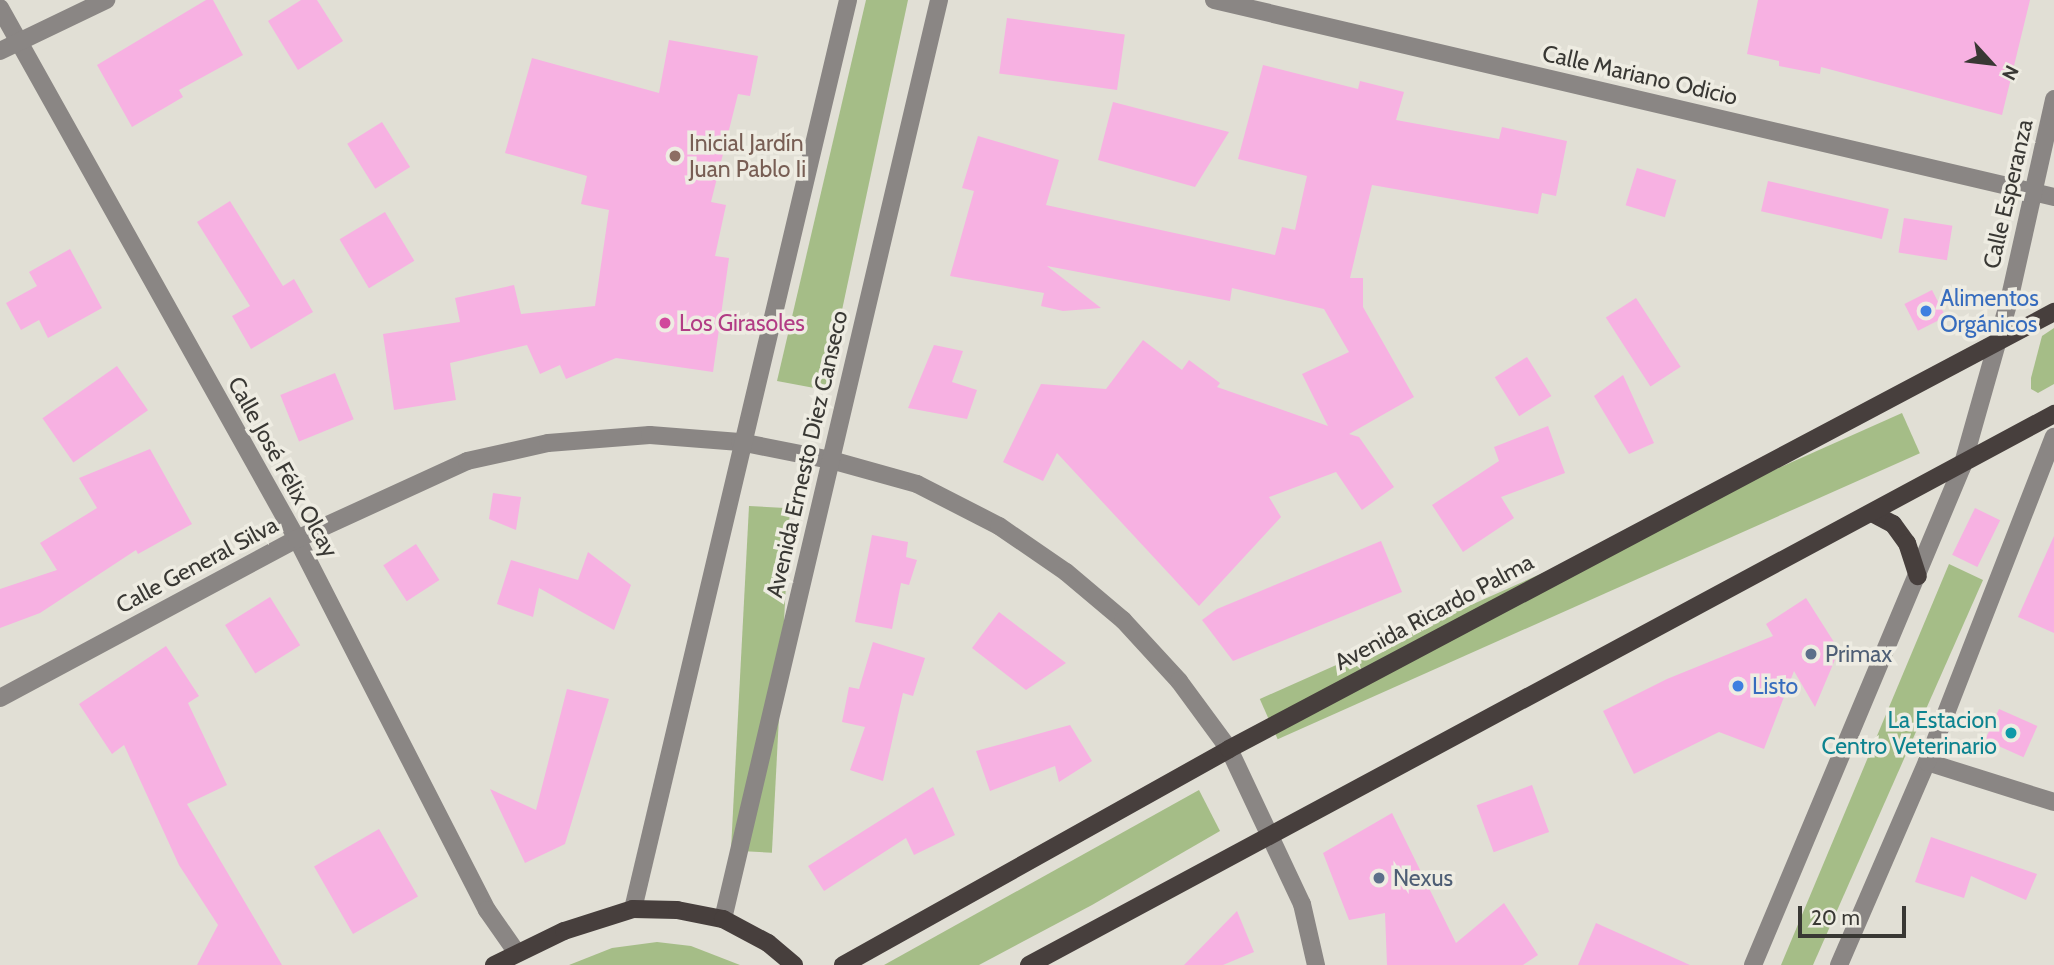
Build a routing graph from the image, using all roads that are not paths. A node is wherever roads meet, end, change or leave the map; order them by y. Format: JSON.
{"nodes":[{"id":1,"x":106,"y":0,"type":"edge"},
{"id":2,"x":848,"y":0,"type":"edge"},
{"id":3,"x":939,"y":0,"type":"edge"},
{"id":4,"x":1214,"y":0,"type":"edge"},
{"id":5,"x":0,"y":8,"type":"edge"},
{"id":6,"x":16,"y":42,"type":"junction"},
{"id":7,"x":0,"y":51,"type":"edge"},
{"id":8,"x":2054,"y":99,"type":"edge"},
{"id":9,"x":2035,"y":193,"type":"junction"},
{"id":10,"x":2054,"y":197,"type":"edge"},
{"id":11,"x":2054,"y":312,"type":"edge"},
{"id":12,"x":1999,"y":340,"type":"junction"},
{"id":13,"x":2054,"y":414,"type":"edge"},
{"id":14,"x":2054,"y":437,"type":"edge"},
{"id":15,"x":740,"y":442,"type":"junction"},
{"id":16,"x":831,"y":460,"type":"junction"},
{"id":17,"x":1962,"y":467,"type":"junction"},
{"id":18,"x":1872,"y":513,"type":"junction"},
{"id":19,"x":297,"y":540,"type":"junction"},
{"id":20,"x":1918,"y":576,"type":"junction"},
{"id":21,"x":0,"y":698,"type":"edge"},
{"id":22,"x":1229,"y":749,"type":"junction"},
{"id":23,"x":1927,"y":762,"type":"junction"},
{"id":24,"x":2054,"y":803,"type":"edge"},
{"id":25,"x":1271,"y":831,"type":"junction"},
{"id":26,"x":633,"y":909,"type":"junction"},
{"id":27,"x":723,"y":919,"type":"junction"},
{"id":28,"x":517,"y":953,"type":"junction"},
{"id":29,"x":494,"y":965,"type":"edge"},
{"id":30,"x":794,"y":965,"type":"edge"},
{"id":31,"x":843,"y":965,"type":"edge"},
{"id":32,"x":1029,"y":965,"type":"edge"},
{"id":33,"x":1316,"y":965,"type":"edge"},
{"id":34,"x":1753,"y":965,"type":"edge"},
{"id":35,"x":1839,"y":965,"type":"edge"}],
"edges":[{"from":1,"to":6,"type":"street"},
{"from":2,"to":15,"type":"street"},
{"from":3,"to":16,"type":"street","name":"Avenida Ernesto Diez Canseco"},
{"from":4,"to":9,"type":"street","name":"Calle Mariano Odicio"},
{"from":5,"to":6,"type":"street","name":"Calle José Félix Olcay"},
{"from":6,"to":7,"type":"street"},
{"from":6,"to":19,"type":"street","name":"Calle José Félix Olcay"},
{"from":8,"to":9,"type":"street","name":"Calle Esperanza"},
{"from":9,"to":10,"type":"street","name":"Calle Mariano Odicio"},
{"from":9,"to":12,"type":"street","name":"Calle Esperanza"},
{"from":11,"to":12,"type":"main road","name":"Avenida Ricardo Palma"},
{"from":12,"to":17,"type":"street","name":"Calle Esperanza"},
{"from":12,"to":22,"type":"main road","name":"Avenida Ricardo Palma"},
{"from":13,"to":17,"type":"main road"},
{"from":14,"to":23,"type":"street"},
{"from":15,"to":16,"type":"street","name":"Calle General Silva"},
{"from":15,"to":19,"type":"street","name":"Calle General Silva"},
{"from":15,"to":26,"type":"street"},
{"from":16,"to":22,"type":"street","name":"Calle General Silva"},
{"from":16,"to":27,"type":"street","name":"Avenida Ernesto Diez Canseco"},
{"from":17,"to":18,"type":"main road"},
{"from":17,"to":20,"type":"street","name":"Calle Esperanza"},
{"from":18,"to":20,"type":"main road"},
{"from":18,"to":25,"type":"main road"},
{"from":19,"to":21,"type":"street","name":"Calle General Silva"},
{"from":19,"to":28,"type":"street","name":"Calle José Félix Olcay"},
{"from":20,"to":34,"type":"street","name":"Calle Esperanza"},
{"from":22,"to":25,"type":"street","name":"Calle General Silva"},
{"from":22,"to":31,"type":"main road","name":"Avenida Ricardo Palma"},
{"from":23,"to":24,"type":"street"},
{"from":23,"to":35,"type":"street"},
{"from":25,"to":32,"type":"main road"},
{"from":25,"to":33,"type":"street","name":"Calle General Silva"},
{"from":26,"to":27,"type":"main road"},
{"from":26,"to":28,"type":"main road"},
{"from":27,"to":30,"type":"main road"},
{"from":28,"to":29,"type":"main road"}]}
